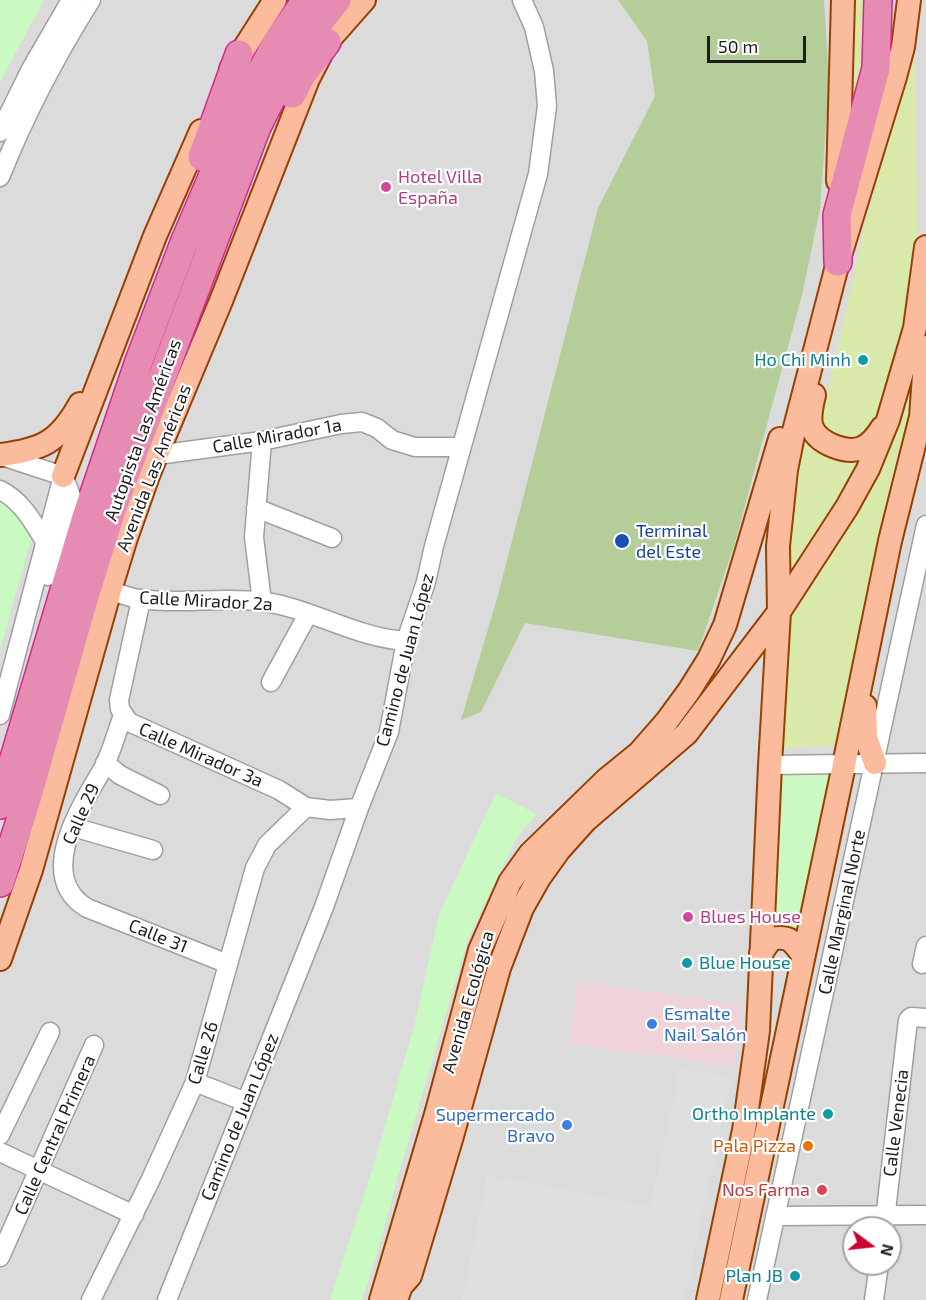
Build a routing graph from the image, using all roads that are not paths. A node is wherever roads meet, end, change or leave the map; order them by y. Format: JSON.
{"nodes":[{"id":1,"x":71,"y":0,"type":"edge"},
{"id":2,"x":91,"y":0,"type":"edge"},
{"id":3,"x":275,"y":0,"type":"edge"},
{"id":4,"x":306,"y":0,"type":"edge"},
{"id":5,"x":337,"y":0,"type":"edge"},
{"id":6,"x":364,"y":0,"type":"edge"},
{"id":7,"x":522,"y":0,"type":"edge"},
{"id":8,"x":843,"y":0,"type":"edge"},
{"id":9,"x":878,"y":0,"type":"edge"},
{"id":10,"x":909,"y":0,"type":"edge"},
{"id":11,"x":327,"y":42,"type":"junction"},
{"id":12,"x":239,"y":54,"type":"junction"},
{"id":13,"x":0,"y":132,"type":"edge"},
{"id":14,"x":0,"y":177,"type":"edge"},
{"id":15,"x":837,"y":215,"type":"junction"},
{"id":16,"x":926,"y":247,"type":"edge"},
{"id":17,"x":838,"y":261,"type":"junction"},
{"id":18,"x":830,"y":293,"type":"junction"},
{"id":19,"x":114,"y":339,"type":"junction"},
{"id":20,"x":145,"y":345,"type":"junction"},
{"id":21,"x":926,"y":347,"type":"edge"},
{"id":22,"x":813,"y":353,"type":"junction"},
{"id":23,"x":923,"y":408,"type":"edge"},
{"id":24,"x":888,"y":420,"type":"junction"},
{"id":25,"x":262,"y":441,"type":"junction"},
{"id":26,"x":462,"y":447,"type":"junction"},
{"id":27,"x":0,"y":455,"type":"edge"},
{"id":28,"x":157,"y":455,"type":"junction"},
{"id":29,"x":63,"y":476,"type":"junction"},
{"id":30,"x":0,"y":490,"type":"edge"},
{"id":31,"x":113,"y":507,"type":"junction"},
{"id":32,"x":256,"y":508,"type":"junction"},
{"id":33,"x":926,"y":525,"type":"edge"},
{"id":34,"x":332,"y":538,"type":"dead end"},
{"id":35,"x":46,"y":543,"type":"junction"},
{"id":36,"x":110,"y":590,"type":"junction"},
{"id":37,"x":141,"y":600,"type":"junction"},
{"id":38,"x":262,"y":602,"type":"junction"},
{"id":39,"x":779,"y":612,"type":"junction"},
{"id":40,"x":308,"y":614,"type":"junction"},
{"id":41,"x":20,"y":641,"type":"junction"},
{"id":42,"x":406,"y":641,"type":"junction"},
{"id":43,"x":870,"y":643,"type":"junction"},
{"id":44,"x":730,"y":678,"type":"junction"},
{"id":45,"x":271,"y":682,"type":"dead end"},
{"id":46,"x":774,"y":689,"type":"junction"},
{"id":47,"x":0,"y":715,"type":"edge"},
{"id":48,"x":123,"y":715,"type":"junction"},
{"id":49,"x":646,"y":759,"type":"junction"},
{"id":50,"x":105,"y":763,"type":"junction"},
{"id":51,"x":875,"y":763,"type":"junction"},
{"id":52,"x":926,"y":763,"type":"edge"},
{"id":53,"x":770,"y":765,"type":"junction"},
{"id":54,"x":844,"y":765,"type":"junction"},
{"id":55,"x":160,"y":795,"type":"dead end"},
{"id":56,"x":0,"y":805,"type":"edge"},
{"id":57,"x":306,"y":807,"type":"junction"},
{"id":58,"x":359,"y":808,"type":"junction"},
{"id":59,"x":73,"y":827,"type":"junction"},
{"id":60,"x":153,"y":850,"type":"dead end"},
{"id":61,"x":0,"y":883,"type":"edge"},
{"id":62,"x":87,"y":908,"type":"joint"},
{"id":63,"x":761,"y":953,"type":"junction"},
{"id":64,"x":803,"y":955,"type":"junction"},
{"id":65,"x":0,"y":959,"type":"edge"},
{"id":66,"x":228,"y":964,"type":"junction"},
{"id":67,"x":918,"y":1018,"type":"edge"},
{"id":68,"x":50,"y":1032,"type":"dead end"},
{"id":69,"x":94,"y":1045,"type":"dead end"},
{"id":70,"x":195,"y":1082,"type":"junction"},
{"id":71,"x":246,"y":1102,"type":"junction"},
{"id":72,"x":0,"y":1135,"type":"edge"},
{"id":73,"x":0,"y":1152,"type":"edge"},
{"id":74,"x":39,"y":1171,"type":"junction"},
{"id":75,"x":134,"y":1215,"type":"junction"},
{"id":76,"x":926,"y":1215,"type":"edge"},
{"id":77,"x":774,"y":1216,"type":"junction"},
{"id":78,"x":886,"y":1216,"type":"edge"},
{"id":79,"x":902,"y":1219,"type":"edge"},
{"id":80,"x":842,"y":1220,"type":"edge"},
{"id":81,"x":0,"y":1257,"type":"edge"},
{"id":82,"x":877,"y":1276,"type":"edge"},
{"id":83,"x":91,"y":1300,"type":"edge"},
{"id":84,"x":167,"y":1300,"type":"edge"},
{"id":85,"x":381,"y":1300,"type":"edge"},
{"id":86,"x":396,"y":1300,"type":"edge"},
{"id":87,"x":708,"y":1300,"type":"edge"},
{"id":88,"x":731,"y":1300,"type":"edge"},
{"id":89,"x":757,"y":1300,"type":"edge"},
{"id":90,"x":874,"y":1300,"type":"edge"}],
"edges":[{"from":1,"to":13,"type":"street"},
{"from":2,"to":14,"type":"street"},
{"from":3,"to":12,"type":"main road"},
{"from":4,"to":20,"type":"highway","name":"Autopista Las Américas"},
{"from":5,"to":31,"type":"highway","name":"Autopista Las Américas"},
{"from":6,"to":11,"type":"main road","name":"Avenida Las Américas"},
{"from":7,"to":26,"type":"street","name":"Camino de Juan López"},
{"from":8,"to":15,"type":"main road"},
{"from":9,"to":15,"type":"highway"},
{"from":10,"to":17,"type":"main road"},
{"from":11,"to":28,"type":"main road","name":"Avenida Las Américas"},
{"from":11,"to":31,"type":"highway"},
{"from":12,"to":19,"type":"main road"},
{"from":12,"to":20,"type":"highway"},
{"from":15,"to":17,"type":"highway"},
{"from":16,"to":24,"type":"main road"},
{"from":17,"to":18,"type":"main road"},
{"from":18,"to":22,"type":"main road"},
{"from":18,"to":24,"type":"main road"},
{"from":19,"to":27,"type":"main road"},
{"from":19,"to":29,"type":"main road"},
{"from":20,"to":56,"type":"highway","name":"Autopista Las Américas"},
{"from":21,"to":23,"type":"main road"},
{"from":22,"to":39,"type":"main road"},
{"from":22,"to":49,"type":"main road"},
{"from":23,"to":43,"type":"main road"},
{"from":24,"to":39,"type":"main road"},
{"from":25,"to":26,"type":"street","name":"Calle Mirador 1a"},
{"from":25,"to":28,"type":"street","name":"Calle Mirador 1a"},
{"from":25,"to":32,"type":"street"},
{"from":26,"to":42,"type":"street","name":"Camino de Juan López"},
{"from":27,"to":29,"type":"street"},
{"from":28,"to":36,"type":"main road","name":"Avenida Las Américas"},
{"from":29,"to":35,"type":"street"},
{"from":29,"to":41,"type":"street"},
{"from":30,"to":35,"type":"street"},
{"from":31,"to":61,"type":"highway","name":"Autopista Las Américas"},
{"from":32,"to":34,"type":"street"},
{"from":32,"to":38,"type":"street"},
{"from":33,"to":51,"type":"street","name":"Calle Marginal Norte"},
{"from":35,"to":41,"type":"street"},
{"from":36,"to":37,"type":"street","name":"Calle Mirador 2a"},
{"from":36,"to":65,"type":"main road","name":"Avenida Las Américas"},
{"from":37,"to":38,"type":"street","name":"Calle Mirador 2a"},
{"from":37,"to":48,"type":"street","name":"Calle Mirador 3a"},
{"from":38,"to":40,"type":"street","name":"Calle Mirador 2a"},
{"from":39,"to":44,"type":"main road"},
{"from":39,"to":46,"type":"main road"},
{"from":40,"to":42,"type":"street","name":"Calle Mirador 2a"},
{"from":40,"to":45,"type":"street"},
{"from":41,"to":47,"type":"street"},
{"from":42,"to":58,"type":"street","name":"Camino de Juan López"},
{"from":43,"to":51,"type":"main road"},
{"from":43,"to":54,"type":"main road"},
{"from":44,"to":46,"type":"main road"},
{"from":44,"to":49,"type":"main road"},
{"from":46,"to":53,"type":"main road"},
{"from":48,"to":50,"type":"street","name":"Calle 29"},
{"from":48,"to":57,"type":"street","name":"Calle Mirador 3a"},
{"from":49,"to":85,"type":"main road","name":"Avenida Ecológica"},
{"from":49,"to":86,"type":"main road","name":"Avenida Ecológica"},
{"from":50,"to":55,"type":"street"},
{"from":50,"to":59,"type":"street","name":"Calle 29"},
{"from":51,"to":52,"type":"street"},
{"from":51,"to":54,"type":"street"},
{"from":51,"to":77,"type":"street","name":"Calle Marginal Norte"},
{"from":53,"to":54,"type":"street"},
{"from":53,"to":63,"type":"main road"},
{"from":54,"to":64,"type":"main road"},
{"from":57,"to":58,"type":"street","name":"Calle Mirador 3a"},
{"from":57,"to":66,"type":"street","name":"Calle 26"},
{"from":58,"to":71,"type":"street","name":"Camino de Juan López"},
{"from":59,"to":60,"type":"street"},
{"from":59,"to":62,"type":"street","name":"Calle 29"},
{"from":62,"to":66,"type":"street","name":"Calle 31"},
{"from":63,"to":64,"type":"main road"},
{"from":63,"to":87,"type":"main road"},
{"from":64,"to":88,"type":"main road"},
{"from":66,"to":70,"type":"street","name":"Calle 26"},
{"from":67,"to":78,"type":"street","name":"Calle Venecia"},
{"from":68,"to":72,"type":"street"},
{"from":69,"to":74,"type":"street","name":"Calle Central Primera"},
{"from":70,"to":71,"type":"street"},
{"from":70,"to":75,"type":"street","name":"Calle 26"},
{"from":71,"to":84,"type":"street","name":"Camino de Juan López"},
{"from":73,"to":74,"type":"street"},
{"from":74,"to":75,"type":"street"},
{"from":74,"to":81,"type":"street","name":"Calle Central Primera"},
{"from":75,"to":83,"type":"street","name":"Calle 26"},
{"from":76,"to":79,"type":"street"},
{"from":77,"to":80,"type":"street"},
{"from":77,"to":89,"type":"street","name":"Calle Marginal Norte"},
{"from":82,"to":90,"type":"street"}]}
